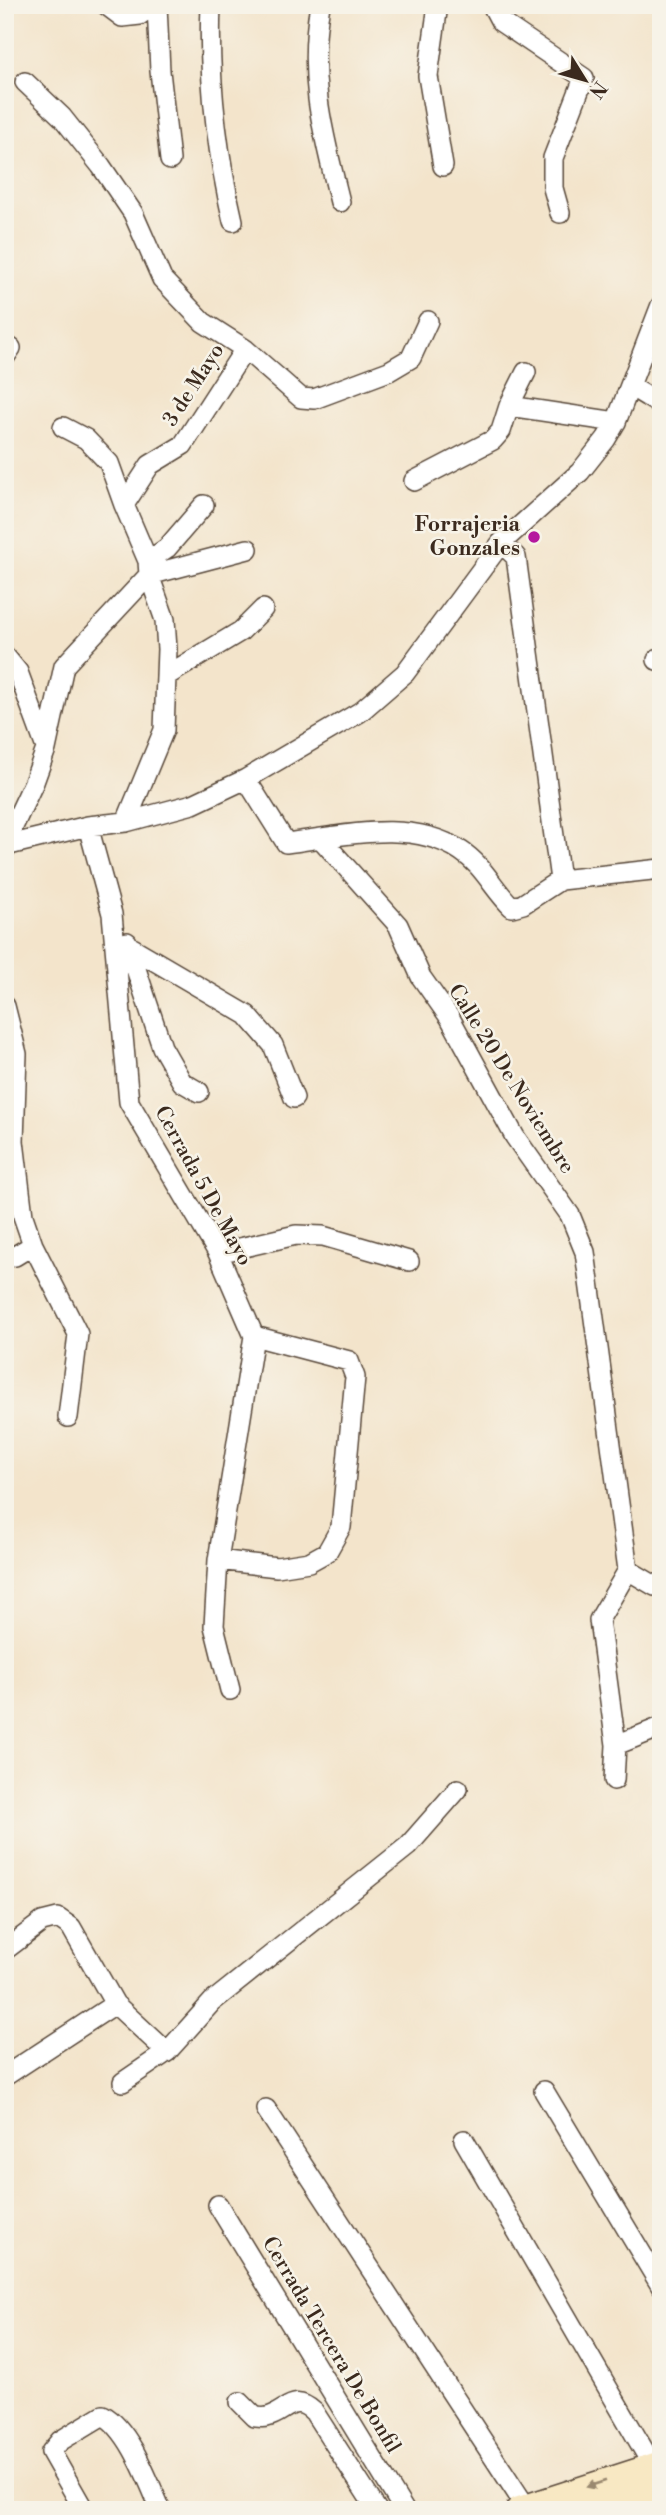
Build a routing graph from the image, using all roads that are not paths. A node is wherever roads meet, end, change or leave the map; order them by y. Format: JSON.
{"nodes":[{"id":1,"x":106,"y":5,"type":"edge"},
{"id":2,"x":154,"y":5,"type":"edge"},
{"id":3,"x":211,"y":5,"type":"edge"},
{"id":4,"x":320,"y":5,"type":"edge"},
{"id":5,"x":438,"y":5,"type":"edge"},
{"id":6,"x":492,"y":5,"type":"edge"},
{"id":7,"x":25,"y":82,"type":"dead end"},
{"id":8,"x":170,"y":160,"type":"dead end"},
{"id":9,"x":443,"y":166,"type":"dead end"},
{"id":10,"x":340,"y":202,"type":"dead end"},
{"id":11,"x":560,"y":213,"type":"dead end"},
{"id":12,"x":233,"y":221,"type":"dead end"},
{"id":13,"x":661,"y":306,"type":"edge"},
{"id":14,"x":428,"y":320,"type":"dead end"},
{"id":15,"x":5,"y":345,"type":"edge"},
{"id":16,"x":245,"y":349,"type":"junction"},
{"id":17,"x":5,"y":357,"type":"edge"},
{"id":18,"x":526,"y":372,"type":"dead end"},
{"id":19,"x":630,"y":386,"type":"junction"},
{"id":20,"x":661,"y":405,"type":"edge"},
{"id":21,"x":509,"y":406,"type":"junction"},
{"id":22,"x":616,"y":422,"type":"junction"},
{"id":23,"x":63,"y":427,"type":"dead end"},
{"id":24,"x":414,"y":481,"type":"dead end"},
{"id":25,"x":124,"y":505,"type":"junction"},
{"id":26,"x":204,"y":505,"type":"dead end"},
{"id":27,"x":501,"y":542,"type":"junction"},
{"id":28,"x":247,"y":549,"type":"dead end"},
{"id":29,"x":148,"y":568,"type":"junction"},
{"id":30,"x":263,"y":609,"type":"dead end"},
{"id":31,"x":5,"y":656,"type":"edge"},
{"id":32,"x":166,"y":676,"type":"junction"},
{"id":33,"x":46,"y":749,"type":"junction"},
{"id":34,"x":246,"y":779,"type":"junction"},
{"id":35,"x":126,"y":821,"type":"junction"},
{"id":36,"x":88,"y":826,"type":"junction"},
{"id":37,"x":321,"y":839,"type":"junction"},
{"id":38,"x":5,"y":845,"type":"edge"},
{"id":39,"x":661,"y":869,"type":"edge"},
{"id":40,"x":559,"y":880,"type":"junction"},
{"id":41,"x":112,"y":914,"type":"junction"},
{"id":42,"x":129,"y":946,"type":"junction"},
{"id":43,"x":5,"y":1006,"type":"edge"},
{"id":44,"x":199,"y":1092,"type":"dead end"},
{"id":45,"x":294,"y":1098,"type":"dead end"},
{"id":46,"x":33,"y":1245,"type":"junction"},
{"id":47,"x":218,"y":1253,"type":"junction"},
{"id":48,"x":5,"y":1257,"type":"edge"},
{"id":49,"x":410,"y":1261,"type":"dead end"},
{"id":50,"x":254,"y":1336,"type":"junction"},
{"id":51,"x":68,"y":1417,"type":"dead end"},
{"id":52,"x":218,"y":1560,"type":"junction"},
{"id":53,"x":628,"y":1570,"type":"junction"},
{"id":54,"x":661,"y":1586,"type":"edge"},
{"id":55,"x":230,"y":1690,"type":"dead end"},
{"id":56,"x":661,"y":1727,"type":"edge"},
{"id":57,"x":616,"y":1745,"type":"junction"},
{"id":58,"x":614,"y":1780,"type":"dead end"},
{"id":59,"x":458,"y":1789,"type":"dead end"},
{"id":60,"x":5,"y":1950,"type":"edge"},
{"id":61,"x":115,"y":2004,"type":"junction"},
{"id":62,"x":167,"y":2052,"type":"junction"},
{"id":63,"x":5,"y":2076,"type":"edge"},
{"id":64,"x":123,"y":2082,"type":"dead end"},
{"id":65,"x":544,"y":2091,"type":"dead end"},
{"id":66,"x":266,"y":2109,"type":"dead end"},
{"id":67,"x":464,"y":2140,"type":"dead end"},
{"id":68,"x":218,"y":2205,"type":"dead end"},
{"id":69,"x":661,"y":2286,"type":"edge"},
{"id":70,"x":240,"y":2402,"type":"dead end"},
{"id":71,"x":658,"y":2483,"type":"edge"},
{"id":72,"x":522,"y":2508,"type":"edge"},
{"id":73,"x":84,"y":2510,"type":"edge"},
{"id":74,"x":161,"y":2510,"type":"edge"},
{"id":75,"x":377,"y":2510,"type":"edge"},
{"id":76,"x":404,"y":2510,"type":"edge"},
{"id":77,"x":594,"y":2510,"type":"edge"}],
"edges":[{"from":1,"to":2,"type":"street"},
{"from":2,"to":8,"type":"street"},
{"from":3,"to":12,"type":"street"},
{"from":4,"to":10,"type":"street"},
{"from":5,"to":9,"type":"street"},
{"from":6,"to":11,"type":"street"},
{"from":7,"to":16,"type":"street"},
{"from":13,"to":19,"type":"street"},
{"from":14,"to":16,"type":"street"},
{"from":15,"to":17,"type":"street"},
{"from":16,"to":25,"type":"street","name":"3 de Mayo"},
{"from":18,"to":21,"type":"street"},
{"from":19,"to":20,"type":"street"},
{"from":19,"to":22,"type":"street"},
{"from":21,"to":22,"type":"street"},
{"from":21,"to":24,"type":"street"},
{"from":22,"to":27,"type":"street"},
{"from":23,"to":25,"type":"street"},
{"from":25,"to":29,"type":"street"},
{"from":26,"to":29,"type":"street"},
{"from":27,"to":34,"type":"street"},
{"from":27,"to":40,"type":"street"},
{"from":28,"to":29,"type":"street"},
{"from":29,"to":32,"type":"street"},
{"from":29,"to":33,"type":"street"},
{"from":30,"to":32,"type":"street"},
{"from":31,"to":33,"type":"street"},
{"from":32,"to":35,"type":"street"},
{"from":33,"to":38,"type":"street"},
{"from":34,"to":35,"type":"street"},
{"from":34,"to":37,"type":"street"},
{"from":35,"to":36,"type":"street"},
{"from":36,"to":38,"type":"street"},
{"from":36,"to":41,"type":"street","name":"Cerrada 5 De Mayo"},
{"from":37,"to":40,"type":"street"},
{"from":37,"to":53,"type":"street","name":"Calle 20 De Noviembre"},
{"from":39,"to":40,"type":"street"},
{"from":41,"to":42,"type":"street"},
{"from":41,"to":47,"type":"street","name":"Cerrada 5 De Mayo"},
{"from":42,"to":44,"type":"street"},
{"from":42,"to":45,"type":"street"},
{"from":43,"to":46,"type":"street"},
{"from":46,"to":48,"type":"street"},
{"from":46,"to":51,"type":"street"},
{"from":47,"to":49,"type":"street"},
{"from":47,"to":50,"type":"street","name":"Cerrada 5 De Mayo"},
{"from":50,"to":52,"type":"street"},
{"from":50,"to":52,"type":"street"},
{"from":52,"to":55,"type":"street"},
{"from":53,"to":54,"type":"street"},
{"from":53,"to":57,"type":"street"},
{"from":56,"to":57,"type":"street"},
{"from":57,"to":58,"type":"street"},
{"from":59,"to":62,"type":"street"},
{"from":60,"to":61,"type":"street"},
{"from":61,"to":62,"type":"street"},
{"from":61,"to":63,"type":"street"},
{"from":62,"to":64,"type":"street"},
{"from":65,"to":69,"type":"street"},
{"from":66,"to":72,"type":"street"},
{"from":67,"to":71,"type":"street"},
{"from":68,"to":76,"type":"street","name":"Cerrada Tercera De Bonfil"},
{"from":70,"to":75,"type":"street"},
{"from":71,"to":72,"type":"main road","one_way":true},
{"from":71,"to":77,"type":"main road"},
{"from":73,"to":74,"type":"street"}]}
